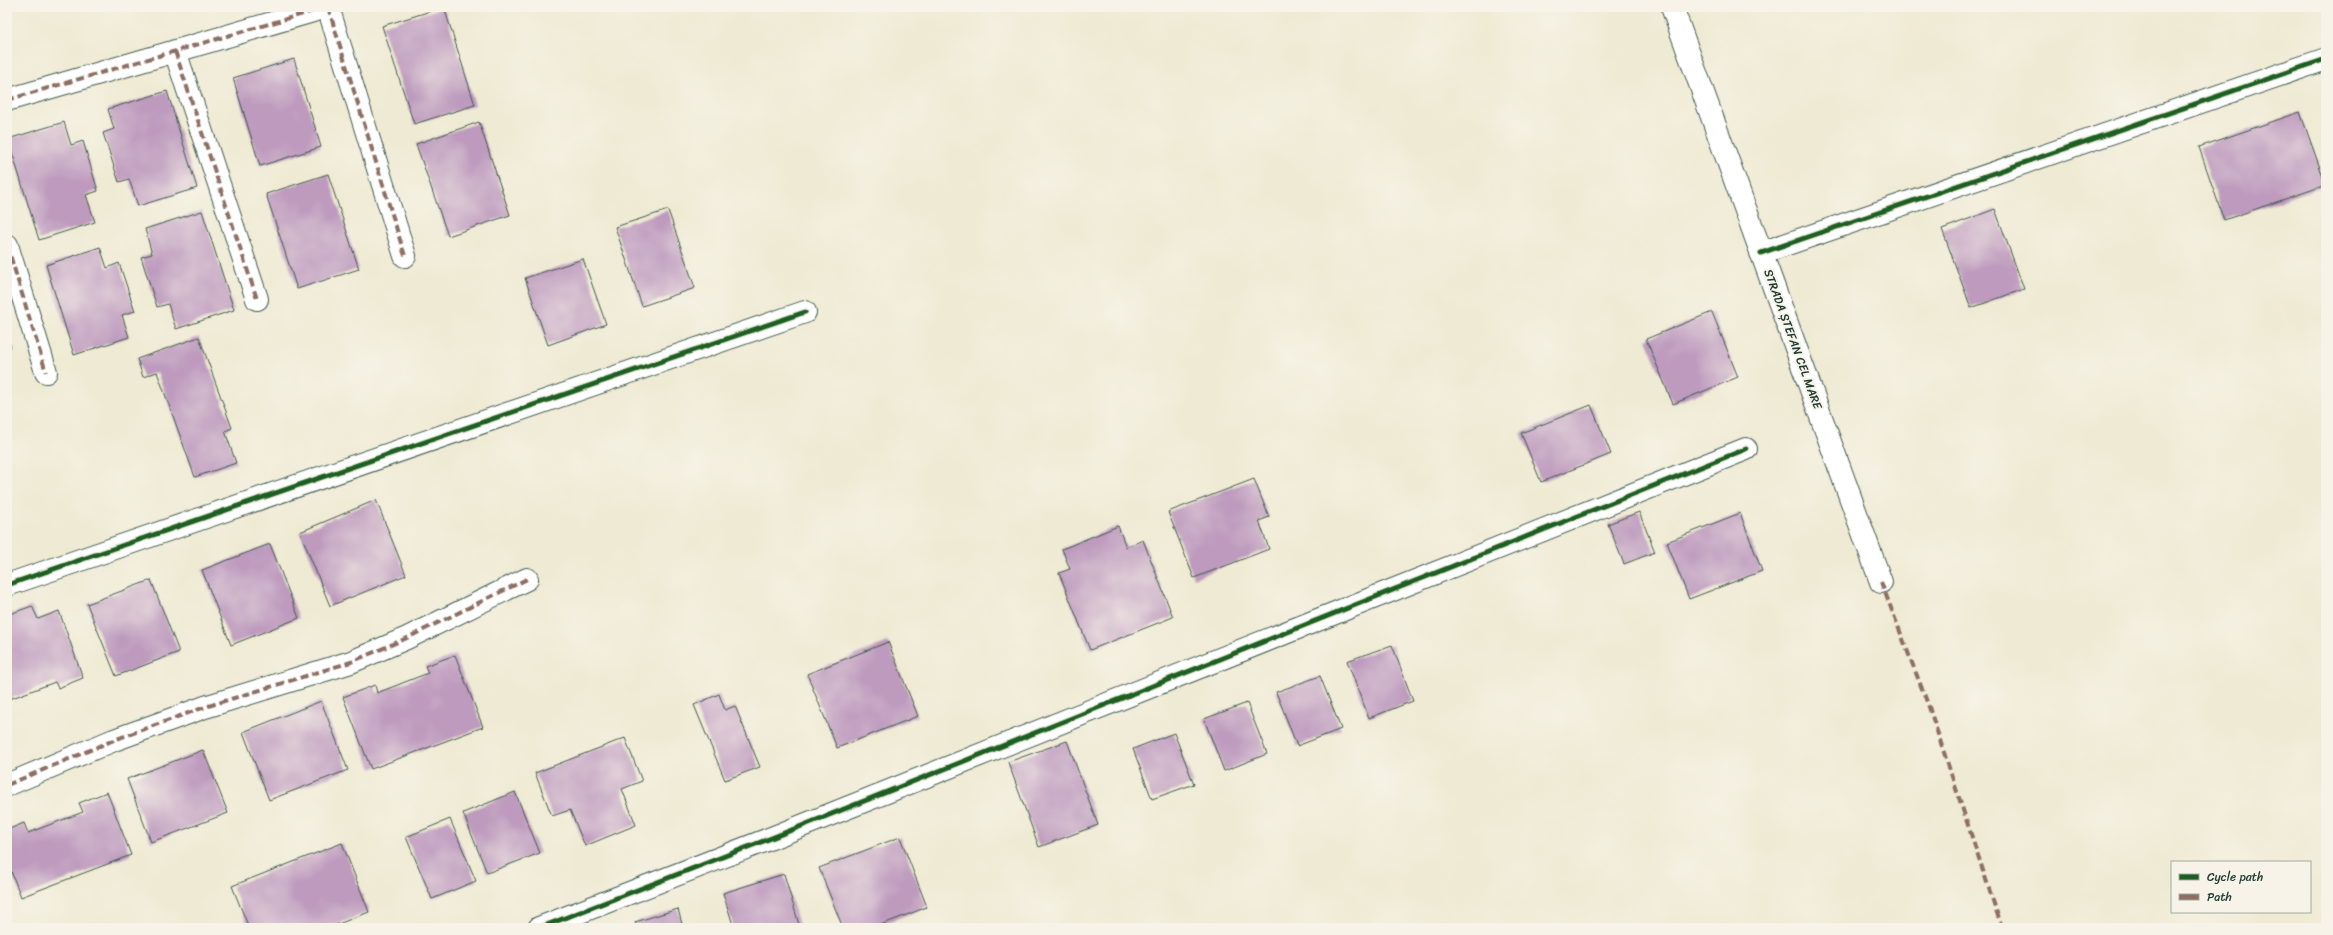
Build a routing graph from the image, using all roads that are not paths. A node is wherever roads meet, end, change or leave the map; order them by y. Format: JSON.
{"nodes":[{"id":1,"x":328,"y":7,"type":"edge"},
{"id":2,"x":1672,"y":7,"type":"edge"},
{"id":3,"x":175,"y":51,"type":"junction"},
{"id":4,"x":2326,"y":59,"type":"edge"},
{"id":5,"x":7,"y":100,"type":"edge"},
{"id":6,"x":7,"y":245,"type":"edge"},
{"id":7,"x":1761,"y":252,"type":"junction"},
{"id":8,"x":404,"y":256,"type":"dead end"},
{"id":9,"x":257,"y":299,"type":"dead end"},
{"id":10,"x":805,"y":312,"type":"dead end"},
{"id":11,"x":46,"y":372,"type":"dead end"},
{"id":12,"x":1746,"y":449,"type":"dead end"},
{"id":13,"x":527,"y":579,"type":"dead end"},
{"id":14,"x":1881,"y":582,"type":"dead end"},
{"id":15,"x":7,"y":585,"type":"edge"},
{"id":16,"x":7,"y":785,"type":"edge"},
{"id":17,"x":539,"y":928,"type":"edge"}],
"edges":[{"from":1,"to":3,"type":"street"},
{"from":1,"to":8,"type":"street"},
{"from":2,"to":7,"type":"street","name":"STRADA ȘTEFAN CEL MARE"},
{"from":3,"to":5,"type":"street"},
{"from":3,"to":9,"type":"street"},
{"from":4,"to":7,"type":"street"},
{"from":6,"to":11,"type":"street"},
{"from":7,"to":14,"type":"street","name":"STRADA ȘTEFAN CEL MARE"},
{"from":10,"to":15,"type":"street"},
{"from":12,"to":17,"type":"street"},
{"from":13,"to":16,"type":"street"}]}
